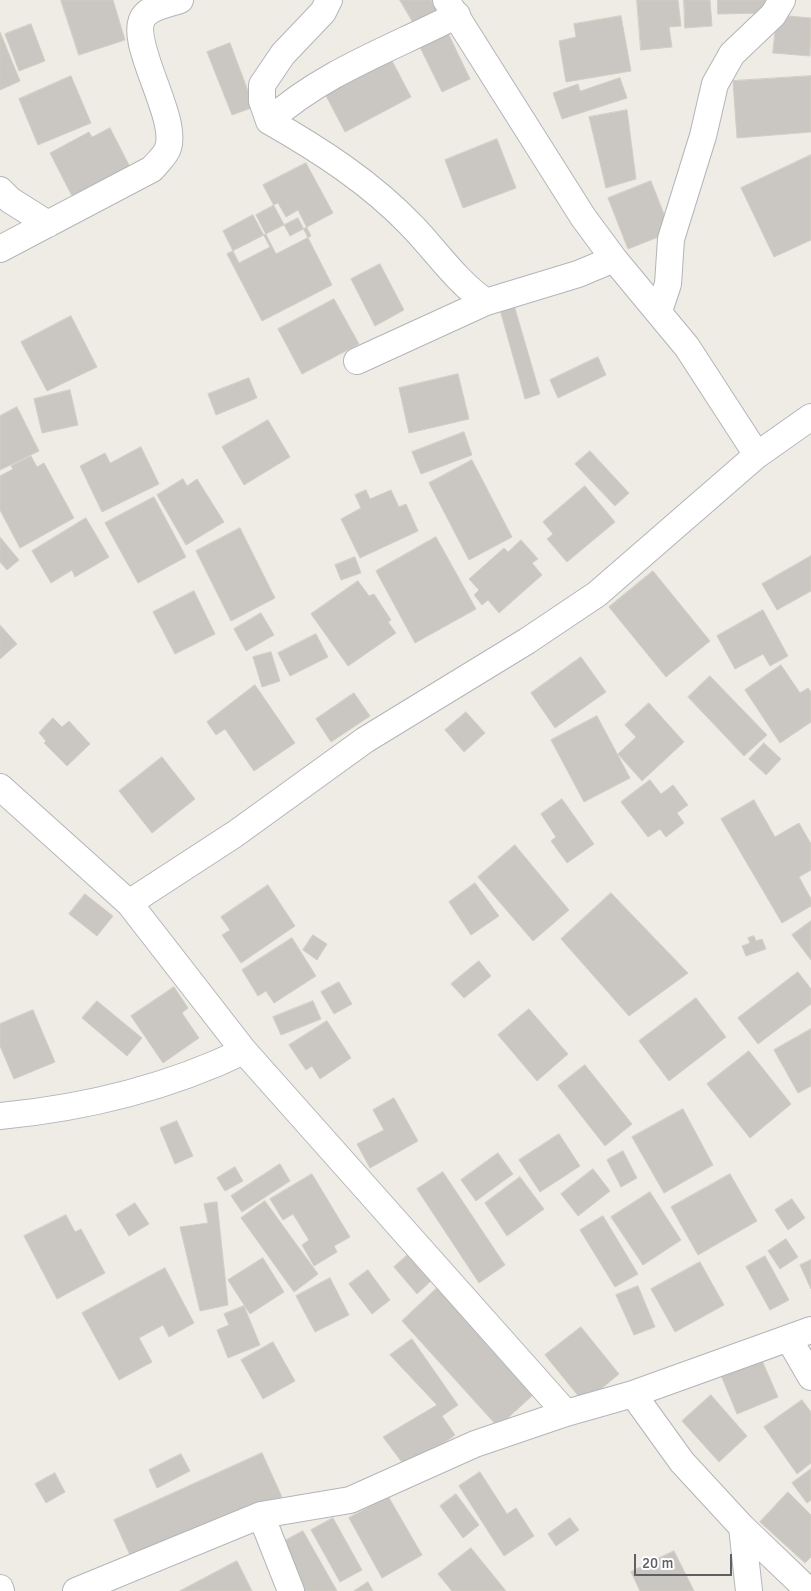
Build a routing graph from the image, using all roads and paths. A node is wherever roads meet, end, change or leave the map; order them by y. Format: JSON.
{"nodes":[{"id":1,"x":180,"y":0,"type":"edge"},
{"id":2,"x":329,"y":0,"type":"edge"},
{"id":3,"x":782,"y":0,"type":"edge"},
{"id":4,"x":451,"y":8,"type":"edge"},
{"id":5,"x":268,"y":120,"type":"junction"},
{"id":6,"x":0,"y":190,"type":"edge"},
{"id":7,"x":48,"y":224,"type":"junction"},
{"id":8,"x":0,"y":249,"type":"edge"},
{"id":9,"x":614,"y":259,"type":"junction"},
{"id":10,"x":486,"y":302,"type":"junction"},
{"id":11,"x":659,"y":311,"type":"junction"},
{"id":12,"x":357,"y":360,"type":"dead end"},
{"id":13,"x":811,"y":417,"type":"edge"},
{"id":14,"x":756,"y":455,"type":"junction"},
{"id":15,"x":0,"y":788,"type":"edge"},
{"id":16,"x":129,"y":903,"type":"junction"},
{"id":17,"x":244,"y":1051,"type":"junction"},
{"id":18,"x":0,"y":1116,"type":"edge"},
{"id":19,"x":800,"y":1335,"type":"edge"},
{"id":20,"x":811,"y":1377,"type":"edge"},
{"id":21,"x":633,"y":1394,"type":"junction"},
{"id":22,"x":566,"y":1412,"type":"junction"},
{"id":23,"x":261,"y":1515,"type":"junction"},
{"id":24,"x":742,"y":1527,"type":"junction"},
{"id":25,"x":0,"y":1588,"type":"edge"},
{"id":26,"x":1,"y":1591,"type":"edge"},
{"id":27,"x":76,"y":1591,"type":"edge"},
{"id":28,"x":291,"y":1591,"type":"edge"},
{"id":29,"x":749,"y":1591,"type":"edge"},
{"id":30,"x":809,"y":1591,"type":"edge"}],
"edges":[{"from":1,"to":7,"type":"street"},
{"from":2,"to":5,"type":"street"},
{"from":3,"to":11,"type":"street"},
{"from":4,"to":5,"type":"street"},
{"from":4,"to":9,"type":"street"},
{"from":5,"to":10,"type":"street"},
{"from":6,"to":7,"type":"street"},
{"from":7,"to":8,"type":"street"},
{"from":9,"to":10,"type":"street"},
{"from":9,"to":11,"type":"street"},
{"from":10,"to":12,"type":"street"},
{"from":11,"to":14,"type":"street"},
{"from":13,"to":14,"type":"street"},
{"from":14,"to":16,"type":"street"},
{"from":15,"to":16,"type":"street"},
{"from":16,"to":17,"type":"street"},
{"from":17,"to":18,"type":"street"},
{"from":17,"to":22,"type":"street"},
{"from":19,"to":20,"type":"street"},
{"from":19,"to":21,"type":"street"},
{"from":21,"to":22,"type":"street"},
{"from":21,"to":24,"type":"street"},
{"from":22,"to":23,"type":"street"},
{"from":23,"to":27,"type":"street"},
{"from":23,"to":28,"type":"street"},
{"from":24,"to":29,"type":"street"},
{"from":24,"to":30,"type":"street"},
{"from":25,"to":26,"type":"street"}]}
